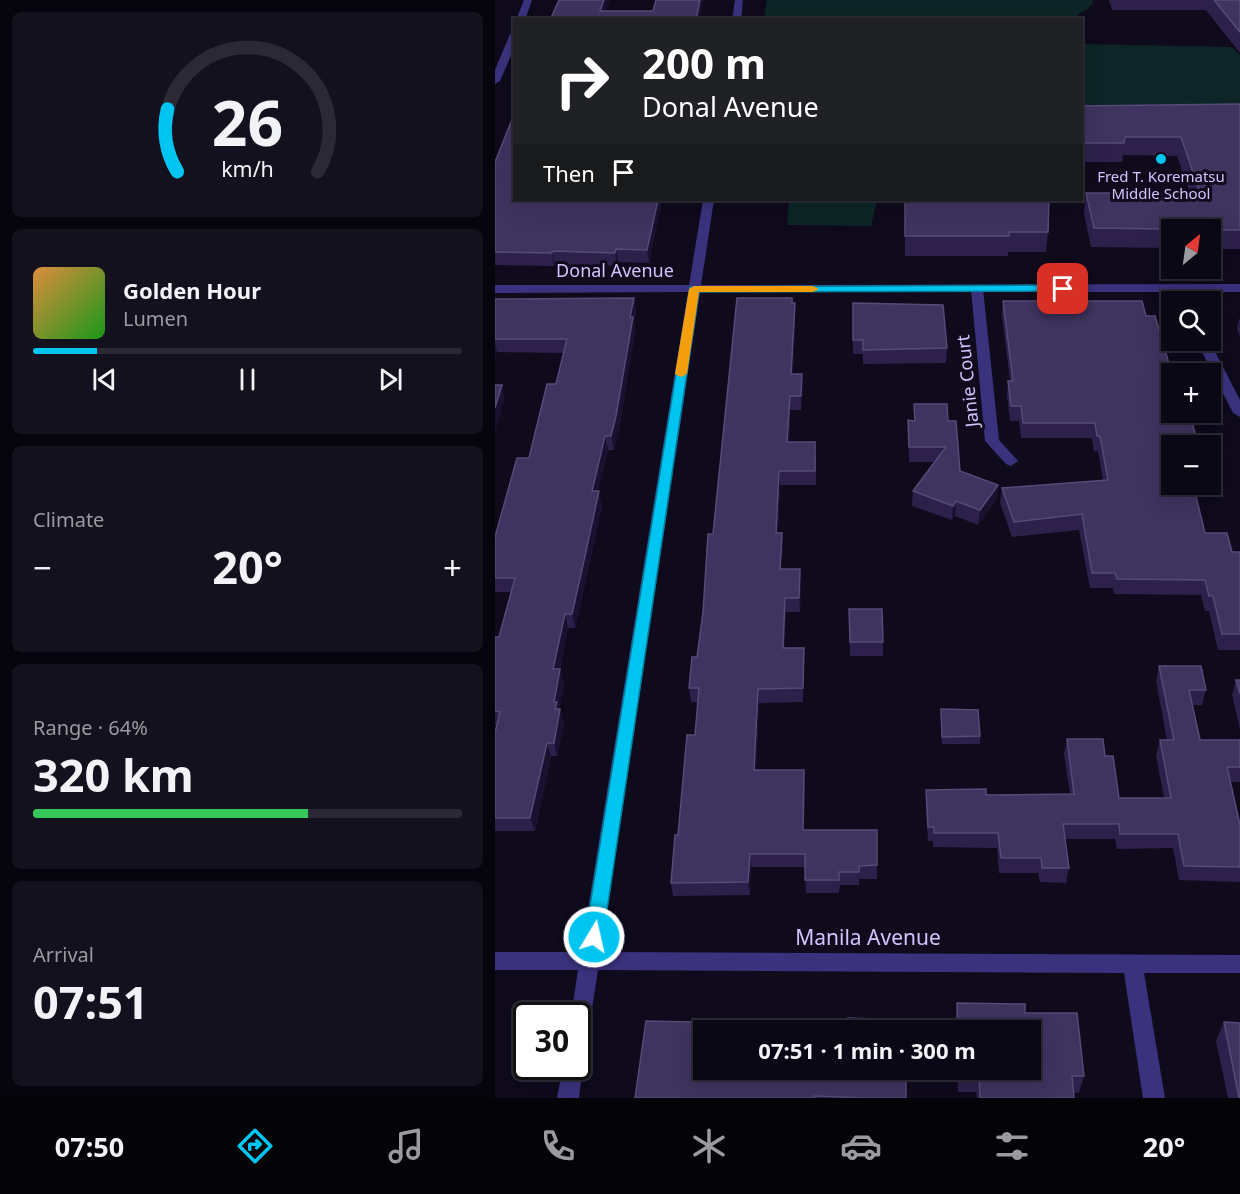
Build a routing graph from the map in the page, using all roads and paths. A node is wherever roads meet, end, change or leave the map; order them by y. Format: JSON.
{"nodes":[{"id":1,"x":528,"y":0,"type":"edge"},
{"id":2,"x":739,"y":0,"type":"edge"},
{"id":3,"x":521,"y":18,"type":"edge"},
{"id":4,"x":736,"y":18,"type":"edge"},
{"id":5,"x":513,"y":38,"type":"edge"},
{"id":6,"x":495,"y":81,"type":"edge"},
{"id":7,"x":708,"y":201,"type":"edge"},
{"id":8,"x":1175,"y":288,"type":"junction"},
{"id":9,"x":1240,"y":288,"type":"edge"},
{"id":10,"x":495,"y":289,"type":"edge"},
{"id":11,"x":694,"y":289,"type":"junction"},
{"id":12,"x":977,"y":289,"type":"junction"},
{"id":13,"x":1176,"y":291,"type":"edge"},
{"id":14,"x":1208,"y":351,"type":"edge"},
{"id":15,"x":1240,"y":413,"type":"edge"},
{"id":16,"x":1011,"y":461,"type":"dead end"},
{"id":17,"x":590,"y":960,"type":"junction"},
{"id":18,"x":495,"y":961,"type":"edge"},
{"id":19,"x":1133,"y":964,"type":"junction"},
{"id":20,"x":1240,"y":964,"type":"edge"},
{"id":21,"x":583,"y":1002,"type":"edge"},
{"id":22,"x":571,"y":1080,"type":"edge"},
{"id":23,"x":569,"y":1098,"type":"edge"},
{"id":24,"x":1154,"y":1098,"type":"edge"}],
"edges":[{"from":1,"to":3,"type":"street"},
{"from":2,"to":4,"type":"street"},
{"from":5,"to":6,"type":"street"},
{"from":7,"to":11,"type":"street"},
{"from":8,"to":9,"type":"street","name":"Donal Avenue"},
{"from":8,"to":12,"type":"street","name":"Donal Avenue"},
{"from":8,"to":13,"type":"street"},
{"from":10,"to":11,"type":"street","name":"Donal Avenue"},
{"from":11,"to":12,"type":"street","name":"Donal Avenue"},
{"from":11,"to":17,"type":"street"},
{"from":12,"to":16,"type":"street","name":"Janie Court"},
{"from":14,"to":15,"type":"street"},
{"from":17,"to":18,"type":"street","name":"Manila Avenue"},
{"from":17,"to":19,"type":"street","name":"Manila Avenue"},
{"from":17,"to":21,"type":"street"},
{"from":19,"to":20,"type":"street","name":"Manila Avenue"},
{"from":19,"to":24,"type":"street"},
{"from":22,"to":23,"type":"street"}]}
